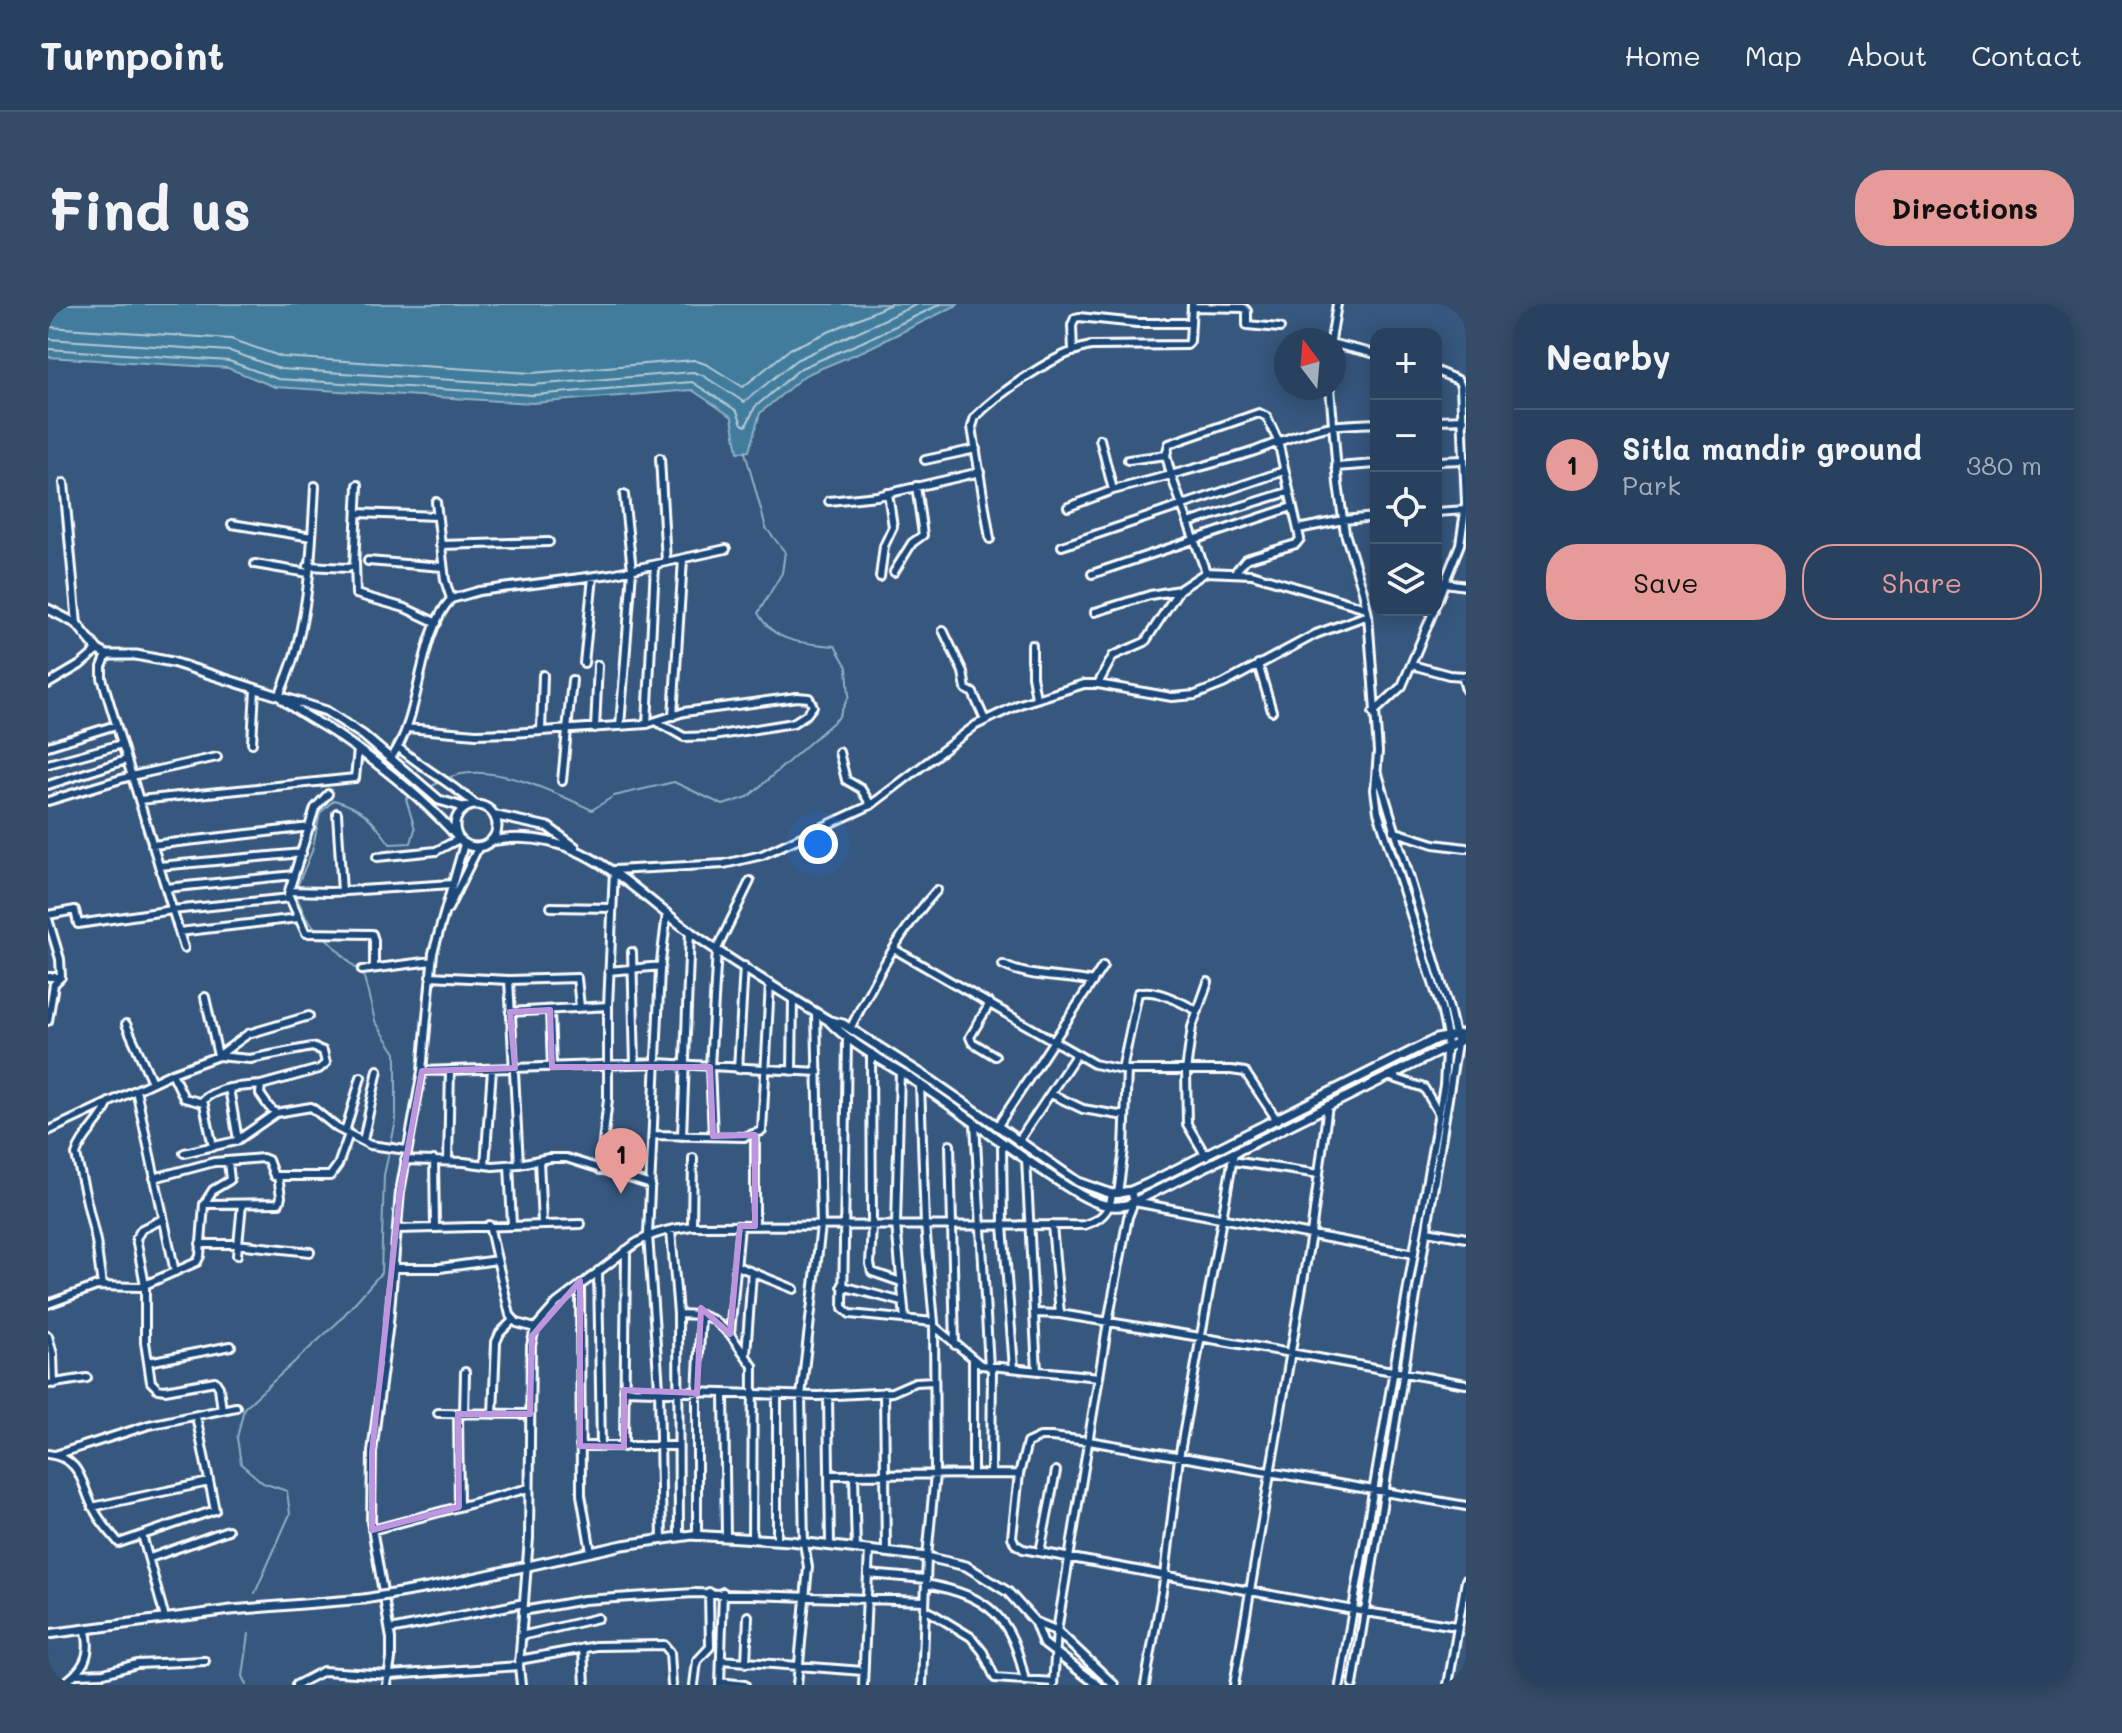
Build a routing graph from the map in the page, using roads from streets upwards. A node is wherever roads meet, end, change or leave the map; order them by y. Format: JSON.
{"nodes":[{"id":1,"x":1337,"y":304,"type":"edge"},
{"id":2,"x":1192,"y":306,"type":"edge"},
{"id":3,"x":1191,"y":323,"type":"junction"},
{"id":4,"x":1280,"y":328,"type":"dead end"},
{"id":5,"x":1334,"y":328,"type":"edge"},
{"id":6,"x":1346,"y":346,"type":"edge"},
{"id":7,"x":1073,"y":352,"type":"junction"},
{"id":8,"x":1370,"y":352,"type":"edge"},
{"id":9,"x":1442,"y":373,"type":"edge"},
{"id":10,"x":1464,"y":395,"type":"edge"},
{"id":11,"x":1331,"y":400,"type":"edge"},
{"id":12,"x":1464,"y":419,"type":"edge"},
{"id":13,"x":1442,"y":420,"type":"edge"},
{"id":14,"x":1370,"y":423,"type":"edge"},
{"id":15,"x":1333,"y":426,"type":"junction"},
{"id":16,"x":1100,"y":439,"type":"dead end"},
{"id":17,"x":1278,"y":441,"type":"junction"},
{"id":18,"x":1465,"y":442,"type":"edge"},
{"id":19,"x":976,"y":449,"type":"junction"},
{"id":20,"x":1166,"y":455,"type":"junction"},
{"id":21,"x":660,"y":458,"type":"dead end"},
{"id":22,"x":925,"y":460,"type":"dead end"},
{"id":23,"x":1128,"y":460,"type":"dead end"},
{"id":24,"x":1465,"y":460,"type":"edge"},
{"id":25,"x":1442,"y":461,"type":"edge"},
{"id":26,"x":1370,"y":464,"type":"edge"},
{"id":27,"x":1336,"y":467,"type":"junction"},
{"id":28,"x":1284,"y":471,"type":"junction"},
{"id":29,"x":980,"y":472,"type":"junction"},
{"id":30,"x":1171,"y":475,"type":"junction"},
{"id":31,"x":1466,"y":478,"type":"edge"},
{"id":32,"x":64,"y":483,"type":"dead end"},
{"id":33,"x":358,"y":485,"type":"dead end"},
{"id":34,"x":315,"y":486,"type":"dead end"},
{"id":35,"x":916,"y":486,"type":"junction"},
{"id":36,"x":1113,"y":490,"type":"junction"},
{"id":37,"x":1288,"y":492,"type":"junction"},
{"id":38,"x":888,"y":493,"type":"junction"},
{"id":39,"x":624,"y":495,"type":"dead end"},
{"id":40,"x":829,"y":501,"type":"dead end"},
{"id":41,"x":436,"y":502,"type":"dead end"},
{"id":42,"x":1182,"y":506,"type":"junction"},
{"id":43,"x":1068,"y":507,"type":"dead end"},
{"id":44,"x":1292,"y":507,"type":"junction"},
{"id":45,"x":1466,"y":507,"type":"edge"},
{"id":46,"x":1442,"y":511,"type":"edge"},
{"id":47,"x":357,"y":513,"type":"junction"},
{"id":48,"x":437,"y":516,"type":"junction"},
{"id":49,"x":1370,"y":518,"type":"edge"},
{"id":50,"x":1343,"y":520,"type":"junction"},
{"id":51,"x":1188,"y":523,"type":"junction"},
{"id":52,"x":232,"y":524,"type":"dead end"},
{"id":53,"x":1298,"y":529,"type":"junction"},
{"id":54,"x":312,"y":537,"type":"junction"},
{"id":55,"x":990,"y":539,"type":"dead end"},
{"id":56,"x":1194,"y":540,"type":"junction"},
{"id":57,"x":549,"y":542,"type":"dead end"},
{"id":58,"x":440,"y":545,"type":"junction"},
{"id":59,"x":1062,"y":546,"type":"dead end"},
{"id":60,"x":726,"y":549,"type":"dead end"},
{"id":61,"x":1462,"y":550,"type":"edge"},
{"id":62,"x":683,"y":559,"type":"junction"},
{"id":63,"x":368,"y":561,"type":"dead end"},
{"id":64,"x":355,"y":562,"type":"junction"},
{"id":65,"x":666,"y":562,"type":"junction"},
{"id":66,"x":255,"y":564,"type":"dead end"},
{"id":67,"x":655,"y":565,"type":"junction"},
{"id":68,"x":443,"y":567,"type":"junction"},
{"id":69,"x":308,"y":570,"type":"junction"},
{"id":70,"x":632,"y":570,"type":"junction"},
{"id":71,"x":1236,"y":571,"type":"junction"},
{"id":72,"x":894,"y":572,"type":"dead end"},
{"id":73,"x":1206,"y":572,"type":"junction"},
{"id":74,"x":1092,"y":574,"type":"dead end"},
{"id":75,"x":593,"y":577,"type":"junction"},
{"id":76,"x":880,"y":577,"type":"dead end"},
{"id":77,"x":1445,"y":583,"type":"junction"},
{"id":78,"x":1466,"y":586,"type":"edge"},
{"id":79,"x":1179,"y":590,"type":"junction"},
{"id":80,"x":1442,"y":590,"type":"edge"},
{"id":81,"x":451,"y":599,"type":"junction"},
{"id":82,"x":48,"y":609,"type":"edge"},
{"id":83,"x":1095,"y":612,"type":"dead end"},
{"id":84,"x":1367,"y":612,"type":"junction"},
{"id":85,"x":1432,"y":616,"type":"edge"},
{"id":86,"x":437,"y":623,"type":"junction"},
{"id":87,"x":77,"y":624,"type":"junction"},
{"id":88,"x":943,"y":630,"type":"dead end"},
{"id":89,"x":1032,"y":645,"type":"dead end"},
{"id":90,"x":98,"y":650,"type":"junction"},
{"id":91,"x":107,"y":655,"type":"junction"},
{"id":92,"x":584,"y":663,"type":"dead end"},
{"id":93,"x":1258,"y":664,"type":"junction"},
{"id":94,"x":598,"y":665,"type":"dead end"},
{"id":95,"x":1412,"y":665,"type":"junction"},
{"id":96,"x":543,"y":675,"type":"dead end"},
{"id":97,"x":1464,"y":676,"type":"edge"},
{"id":98,"x":572,"y":680,"type":"dead end"},
{"id":99,"x":48,"y":684,"type":"edge"},
{"id":100,"x":1098,"y":684,"type":"junction"},
{"id":101,"x":255,"y":689,"type":"junction"},
{"id":102,"x":1466,"y":690,"type":"edge"},
{"id":103,"x":279,"y":697,"type":"junction"},
{"id":104,"x":1036,"y":698,"type":"junction"},
{"id":105,"x":1272,"y":711,"type":"dead end"},
{"id":106,"x":1373,"y":713,"type":"junction"},
{"id":107,"x":673,"y":716,"type":"junction"},
{"id":108,"x":985,"y":720,"type":"junction"},
{"id":109,"x":659,"y":723,"type":"junction"},
{"id":110,"x":647,"y":724,"type":"junction"},
{"id":111,"x":116,"y":725,"type":"junction"},
{"id":112,"x":620,"y":726,"type":"junction"},
{"id":113,"x":407,"y":728,"type":"junction"},
{"id":114,"x":595,"y":728,"type":"junction"},
{"id":115,"x":567,"y":730,"type":"junction"},
{"id":116,"x":541,"y":731,"type":"junction"},
{"id":117,"x":252,"y":743,"type":"dead end"},
{"id":118,"x":122,"y":744,"type":"junction"},
{"id":119,"x":48,"y":746,"type":"edge"},
{"id":120,"x":399,"y":748,"type":"junction"},
{"id":121,"x":358,"y":750,"type":"junction"},
{"id":122,"x":839,"y":752,"type":"dead end"},
{"id":123,"x":217,"y":757,"type":"dead end"},
{"id":124,"x":391,"y":758,"type":"junction"},
{"id":125,"x":126,"y":760,"type":"junction"},
{"id":126,"x":48,"y":764,"type":"edge"},
{"id":127,"x":1377,"y":771,"type":"junction"},
{"id":128,"x":131,"y":776,"type":"junction"},
{"id":129,"x":562,"y":781,"type":"dead end"},
{"id":130,"x":48,"y":785,"type":"edge"},
{"id":131,"x":328,"y":794,"type":"dead end"},
{"id":132,"x":139,"y":800,"type":"junction"},
{"id":133,"x":48,"y":801,"type":"edge"},
{"id":134,"x":474,"y":803,"type":"junction"},
{"id":135,"x":871,"y":805,"type":"junction"},
{"id":136,"x":463,"y":807,"type":"junction"},
{"id":137,"x":337,"y":813,"type":"dead end"},
{"id":138,"x":497,"y":816,"type":"junction"},
{"id":139,"x":310,"y":827,"type":"junction"},
{"id":140,"x":1383,"y":827,"type":"junction"},
{"id":141,"x":1392,"y":827,"type":"junction"},
{"id":142,"x":491,"y":841,"type":"junction"},
{"id":143,"x":461,"y":842,"type":"junction"},
{"id":144,"x":152,"y":845,"type":"junction"},
{"id":145,"x":478,"y":848,"type":"junction"},
{"id":146,"x":1466,"y":848,"type":"edge"},
{"id":147,"x":580,"y":851,"type":"junction"},
{"id":148,"x":302,"y":853,"type":"junction"},
{"id":149,"x":377,"y":857,"type":"dead end"},
{"id":150,"x":159,"y":866,"type":"junction"},
{"id":151,"x":614,"y":870,"type":"junction"},
{"id":152,"x":294,"y":875,"type":"junction"},
{"id":153,"x":750,"y":881,"type":"dead end"},
{"id":154,"x":452,"y":884,"type":"junction"},
{"id":155,"x":166,"y":888,"type":"junction"},
{"id":156,"x":937,"y":890,"type":"dead end"},
{"id":157,"x":342,"y":892,"type":"junction"},
{"id":158,"x":290,"y":895,"type":"junction"},
{"id":159,"x":551,"y":907,"type":"dead end"},
{"id":160,"x":612,"y":908,"type":"junction"},
{"id":161,"x":172,"y":910,"type":"junction"},
{"id":162,"x":667,"y":913,"type":"junction"},
{"id":163,"x":48,"y":917,"type":"edge"},
{"id":164,"x":299,"y":918,"type":"junction"},
{"id":165,"x":440,"y":924,"type":"junction"},
{"id":166,"x":690,"y":931,"type":"junction"},
{"id":167,"x":179,"y":932,"type":"junction"},
{"id":168,"x":184,"y":948,"type":"dead end"},
{"id":169,"x":717,"y":949,"type":"junction"},
{"id":170,"x":894,"y":949,"type":"junction"},
{"id":171,"x":632,"y":952,"type":"dead end"},
{"id":172,"x":432,"y":961,"type":"junction"},
{"id":173,"x":1003,"y":965,"type":"dead end"},
{"id":174,"x":661,"y":966,"type":"junction"},
{"id":175,"x":744,"y":966,"type":"junction"},
{"id":176,"x":1103,"y":966,"type":"dead end"},
{"id":177,"x":374,"y":968,"type":"junction"},
{"id":178,"x":632,"y":968,"type":"junction"},
{"id":179,"x":362,"y":970,"type":"dead end"},
{"id":180,"x":609,"y":971,"type":"junction"},
{"id":181,"x":430,"y":976,"type":"junction"},
{"id":182,"x":48,"y":977,"type":"edge"},
{"id":183,"x":61,"y":977,"type":"junction"},
{"id":184,"x":509,"y":980,"type":"junction"},
{"id":185,"x":1093,"y":982,"type":"junction"},
{"id":186,"x":1208,"y":982,"type":"dead end"},
{"id":187,"x":770,"y":983,"type":"junction"},
{"id":188,"x":205,"y":997,"type":"dead end"},
{"id":189,"x":793,"y":998,"type":"junction"},
{"id":190,"x":990,"y":1003,"type":"junction"},
{"id":191,"x":608,"y":1006,"type":"junction"},
{"id":192,"x":580,"y":1007,"type":"junction"},
{"id":193,"x":550,"y":1010,"type":"junction"},
{"id":194,"x":1198,"y":1011,"type":"junction"},
{"id":195,"x":510,"y":1012,"type":"junction"},
{"id":196,"x":816,"y":1013,"type":"junction"},
{"id":197,"x":309,"y":1016,"type":"dead end"},
{"id":198,"x":48,"y":1021,"type":"edge"},
{"id":199,"x":126,"y":1024,"type":"dead end"},
{"id":200,"x":849,"y":1033,"type":"junction"},
{"id":201,"x":1452,"y":1034,"type":"junction"},
{"id":202,"x":1466,"y":1036,"type":"edge"},
{"id":203,"x":1054,"y":1043,"type":"junction"},
{"id":204,"x":1457,"y":1043,"type":"junction"},
{"id":205,"x":1447,"y":1047,"type":"junction"},
{"id":206,"x":871,"y":1053,"type":"junction"},
{"id":207,"x":1076,"y":1055,"type":"junction"},
{"id":208,"x":218,"y":1056,"type":"junction"},
{"id":209,"x":995,"y":1056,"type":"dead end"},
{"id":210,"x":658,"y":1063,"type":"junction"},
{"id":211,"x":607,"y":1064,"type":"junction"},
{"id":212,"x":635,"y":1064,"type":"junction"},
{"id":213,"x":685,"y":1065,"type":"junction"},
{"id":214,"x":552,"y":1067,"type":"junction"},
{"id":215,"x":710,"y":1067,"type":"junction"},
{"id":216,"x":515,"y":1068,"type":"junction"},
{"id":217,"x":492,"y":1069,"type":"junction"},
{"id":218,"x":738,"y":1069,"type":"junction"},
{"id":219,"x":378,"y":1070,"type":"dead end"},
{"id":220,"x":450,"y":1070,"type":"junction"},
{"id":221,"x":766,"y":1070,"type":"junction"},
{"id":222,"x":1124,"y":1070,"type":"junction"},
{"id":223,"x":422,"y":1071,"type":"junction"},
{"id":224,"x":792,"y":1071,"type":"junction"},
{"id":225,"x":900,"y":1071,"type":"junction"},
{"id":226,"x":1186,"y":1071,"type":"junction"},
{"id":227,"x":818,"y":1072,"type":"junction"},
{"id":228,"x":172,"y":1073,"type":"junction"},
{"id":229,"x":1387,"y":1075,"type":"junction"},
{"id":230,"x":361,"y":1077,"type":"dead end"},
{"id":231,"x":152,"y":1082,"type":"junction"},
{"id":232,"x":920,"y":1084,"type":"junction"},
{"id":233,"x":261,"y":1085,"type":"junction"},
{"id":234,"x":229,"y":1088,"type":"junction"},
{"id":235,"x":136,"y":1090,"type":"junction"},
{"id":236,"x":1051,"y":1094,"type":"junction"},
{"id":237,"x":109,"y":1102,"type":"junction"},
{"id":238,"x":203,"y":1103,"type":"junction"},
{"id":239,"x":1328,"y":1105,"type":"junction"},
{"id":240,"x":276,"y":1113,"type":"junction"},
{"id":241,"x":1439,"y":1114,"type":"junction"},
{"id":242,"x":1125,"y":1116,"type":"junction"},
{"id":243,"x":1277,"y":1120,"type":"junction"},
{"id":244,"x":975,"y":1124,"type":"junction"},
{"id":245,"x":997,"y":1127,"type":"junction"},
{"id":246,"x":48,"y":1131,"type":"edge"},
{"id":247,"x":347,"y":1133,"type":"junction"},
{"id":248,"x":654,"y":1135,"type":"junction"},
{"id":249,"x":755,"y":1135,"type":"junction"},
{"id":250,"x":682,"y":1136,"type":"junction"},
{"id":251,"x":713,"y":1136,"type":"junction"},
{"id":252,"x":238,"y":1140,"type":"junction"},
{"id":253,"x":1018,"y":1142,"type":"junction"},
{"id":254,"x":366,"y":1143,"type":"junction"},
{"id":255,"x":1002,"y":1143,"type":"junction"},
{"id":256,"x":950,"y":1145,"type":"dead end"},
{"id":257,"x":213,"y":1147,"type":"junction"},
{"id":258,"x":407,"y":1150,"type":"junction"},
{"id":259,"x":184,"y":1153,"type":"dead end"},
{"id":260,"x":1206,"y":1156,"type":"junction"},
{"id":261,"x":1233,"y":1156,"type":"junction"},
{"id":262,"x":693,"y":1158,"type":"dead end"},
{"id":263,"x":1026,"y":1159,"type":"junction"},
{"id":264,"x":405,"y":1160,"type":"junction"},
{"id":265,"x":434,"y":1160,"type":"junction"},
{"id":266,"x":539,"y":1160,"type":"junction"},
{"id":267,"x":448,"y":1161,"type":"junction"},
{"id":268,"x":228,"y":1162,"type":"junction"},
{"id":269,"x":519,"y":1164,"type":"junction"},
{"id":270,"x":485,"y":1165,"type":"junction"},
{"id":271,"x":509,"y":1165,"type":"junction"},
{"id":272,"x":600,"y":1170,"type":"junction"},
{"id":273,"x":1319,"y":1174,"type":"junction"},
{"id":274,"x":278,"y":1176,"type":"junction"},
{"id":275,"x":154,"y":1178,"type":"junction"},
{"id":276,"x":651,"y":1185,"type":"junction"},
{"id":277,"x":1131,"y":1191,"type":"junction"},
{"id":278,"x":1115,"y":1194,"type":"junction"},
{"id":279,"x":1134,"y":1202,"type":"junction"},
{"id":280,"x":204,"y":1204,"type":"junction"},
{"id":281,"x":242,"y":1204,"type":"junction"},
{"id":282,"x":1111,"y":1206,"type":"junction"},
{"id":283,"x":163,"y":1219,"type":"junction"},
{"id":284,"x":1223,"y":1219,"type":"junction"},
{"id":285,"x":542,"y":1224,"type":"junction"},
{"id":286,"x":581,"y":1224,"type":"dead end"},
{"id":287,"x":489,"y":1225,"type":"junction"},
{"id":288,"x":512,"y":1225,"type":"junction"},
{"id":289,"x":846,"y":1225,"type":"junction"},
{"id":290,"x":872,"y":1225,"type":"junction"},
{"id":291,"x":896,"y":1225,"type":"junction"},
{"id":292,"x":925,"y":1225,"type":"junction"},
{"id":293,"x":952,"y":1225,"type":"junction"},
{"id":294,"x":1052,"y":1225,"type":"junction"},
{"id":295,"x":692,"y":1226,"type":"junction"},
{"id":296,"x":740,"y":1226,"type":"junction"},
{"id":297,"x":755,"y":1226,"type":"junction"},
{"id":298,"x":821,"y":1226,"type":"junction"},
{"id":299,"x":981,"y":1226,"type":"junction"},
{"id":300,"x":1003,"y":1226,"type":"junction"},
{"id":301,"x":1029,"y":1226,"type":"junction"},
{"id":302,"x":435,"y":1228,"type":"junction"},
{"id":303,"x":397,"y":1229,"type":"junction"},
{"id":304,"x":671,"y":1230,"type":"junction"},
{"id":305,"x":1427,"y":1231,"type":"junction"},
{"id":306,"x":1311,"y":1234,"type":"junction"},
{"id":307,"x":648,"y":1235,"type":"junction"},
{"id":308,"x":1466,"y":1238,"type":"edge"},
{"id":309,"x":200,"y":1244,"type":"junction"},
{"id":310,"x":236,"y":1244,"type":"junction"},
{"id":311,"x":626,"y":1250,"type":"junction"},
{"id":312,"x":310,"y":1252,"type":"dead end"},
{"id":313,"x":1413,"y":1254,"type":"junction"},
{"id":314,"x":237,"y":1255,"type":"dead end"},
{"id":315,"x":1423,"y":1257,"type":"junction"},
{"id":316,"x":497,"y":1260,"type":"junction"},
{"id":317,"x":737,"y":1266,"type":"junction"},
{"id":318,"x":394,"y":1268,"type":"junction"},
{"id":319,"x":598,"y":1271,"type":"junction"},
{"id":320,"x":175,"y":1272,"type":"junction"},
{"id":321,"x":752,"y":1274,"type":"junction"},
{"id":322,"x":901,"y":1282,"type":"junction"},
{"id":323,"x":145,"y":1285,"type":"junction"},
{"id":324,"x":102,"y":1286,"type":"junction"},
{"id":325,"x":842,"y":1286,"type":"junction"},
{"id":326,"x":580,"y":1288,"type":"junction"},
{"id":327,"x":794,"y":1289,"type":"dead end"},
{"id":328,"x":903,"y":1302,"type":"junction"},
{"id":329,"x":48,"y":1304,"type":"edge"},
{"id":330,"x":1035,"y":1313,"type":"junction"},
{"id":331,"x":678,"y":1314,"type":"junction"},
{"id":332,"x":1060,"y":1314,"type":"junction"},
{"id":333,"x":701,"y":1315,"type":"junction"},
{"id":334,"x":905,"y":1319,"type":"junction"},
{"id":335,"x":513,"y":1320,"type":"junction"},
{"id":336,"x":1108,"y":1322,"type":"junction"},
{"id":337,"x":934,"y":1324,"type":"junction"},
{"id":338,"x":535,"y":1328,"type":"junction"},
{"id":339,"x":730,"y":1334,"type":"junction"},
{"id":340,"x":48,"y":1336,"type":"edge"},
{"id":341,"x":1200,"y":1337,"type":"junction"},
{"id":342,"x":955,"y":1345,"type":"junction"},
{"id":343,"x":231,"y":1346,"type":"dead end"},
{"id":344,"x":746,"y":1354,"type":"junction"},
{"id":345,"x":1290,"y":1354,"type":"junction"},
{"id":346,"x":973,"y":1360,"type":"junction"},
{"id":347,"x":148,"y":1362,"type":"junction"},
{"id":348,"x":991,"y":1367,"type":"junction"},
{"id":349,"x":1014,"y":1368,"type":"junction"},
{"id":350,"x":1037,"y":1371,"type":"junction"},
{"id":351,"x":465,"y":1372,"type":"dead end"},
{"id":352,"x":1393,"y":1372,"type":"junction"},
{"id":353,"x":1402,"y":1373,"type":"junction"},
{"id":354,"x":1099,"y":1377,"type":"junction"},
{"id":355,"x":87,"y":1378,"type":"dead end"},
{"id":356,"x":934,"y":1381,"type":"junction"},
{"id":357,"x":51,"y":1384,"type":"edge"},
{"id":358,"x":1466,"y":1384,"type":"edge"},
{"id":359,"x":624,"y":1390,"type":"junction"},
{"id":360,"x":659,"y":1391,"type":"junction"},
{"id":361,"x":677,"y":1392,"type":"junction"},
{"id":362,"x":884,"y":1392,"type":"junction"},
{"id":363,"x":697,"y":1393,"type":"junction"},
{"id":364,"x":724,"y":1394,"type":"junction"},
{"id":365,"x":828,"y":1395,"type":"junction"},
{"id":366,"x":754,"y":1396,"type":"junction"},
{"id":367,"x":777,"y":1396,"type":"junction"},
{"id":368,"x":801,"y":1396,"type":"junction"},
{"id":369,"x":236,"y":1407,"type":"dead end"},
{"id":370,"x":222,"y":1410,"type":"junction"},
{"id":371,"x":438,"y":1413,"type":"dead end"},
{"id":372,"x":461,"y":1414,"type":"junction"},
{"id":373,"x":493,"y":1414,"type":"junction"},
{"id":374,"x":530,"y":1414,"type":"junction"},
{"id":375,"x":196,"y":1416,"type":"junction"},
{"id":376,"x":1089,"y":1441,"type":"junction"},
{"id":377,"x":660,"y":1445,"type":"junction"},
{"id":378,"x":580,"y":1446,"type":"junction"},
{"id":379,"x":677,"y":1446,"type":"junction"},
{"id":380,"x":601,"y":1447,"type":"junction"},
{"id":381,"x":624,"y":1447,"type":"junction"},
{"id":382,"x":51,"y":1454,"type":"edge"},
{"id":383,"x":1179,"y":1458,"type":"junction"},
{"id":384,"x":1056,"y":1471,"type":"dead end"},
{"id":385,"x":1270,"y":1473,"type":"junction"},
{"id":386,"x":885,"y":1474,"type":"junction"},
{"id":387,"x":935,"y":1474,"type":"junction"},
{"id":388,"x":973,"y":1474,"type":"junction"},
{"id":389,"x":991,"y":1474,"type":"junction"},
{"id":390,"x":1019,"y":1474,"type":"junction"},
{"id":391,"x":829,"y":1475,"type":"junction"},
{"id":392,"x":854,"y":1475,"type":"junction"},
{"id":393,"x":209,"y":1482,"type":"junction"},
{"id":394,"x":529,"y":1488,"type":"junction"},
{"id":395,"x":1374,"y":1489,"type":"junction"},
{"id":396,"x":1384,"y":1490,"type":"junction"},
{"id":397,"x":1466,"y":1506,"type":"edge"},
{"id":398,"x":92,"y":1507,"type":"junction"},
{"id":399,"x":459,"y":1507,"type":"junction"},
{"id":400,"x":228,"y":1530,"type":"dead end"},
{"id":401,"x":372,"y":1530,"type":"junction"},
{"id":402,"x":142,"y":1535,"type":"junction"},
{"id":403,"x":697,"y":1536,"type":"junction"},
{"id":404,"x":679,"y":1537,"type":"junction"},
{"id":405,"x":726,"y":1537,"type":"junction"},
{"id":406,"x":752,"y":1539,"type":"junction"},
{"id":407,"x":662,"y":1540,"type":"junction"},
{"id":408,"x":777,"y":1540,"type":"junction"},
{"id":409,"x":804,"y":1543,"type":"junction"},
{"id":410,"x":830,"y":1546,"type":"junction"},
{"id":411,"x":856,"y":1549,"type":"junction"},
{"id":412,"x":869,"y":1550,"type":"junction"},
{"id":413,"x":591,"y":1552,"type":"junction"},
{"id":414,"x":886,"y":1552,"type":"junction"},
{"id":415,"x":1040,"y":1552,"type":"junction"},
{"id":416,"x":1070,"y":1556,"type":"junction"},
{"id":417,"x":927,"y":1557,"type":"junction"},
{"id":418,"x":150,"y":1558,"type":"junction"},
{"id":419,"x":526,"y":1566,"type":"junction"},
{"id":420,"x":868,"y":1574,"type":"junction"},
{"id":421,"x":1165,"y":1575,"type":"junction"},
{"id":422,"x":1466,"y":1580,"type":"edge"},
{"id":423,"x":926,"y":1582,"type":"junction"},
{"id":424,"x":1250,"y":1591,"type":"junction"},
{"id":425,"x":709,"y":1592,"type":"junction"},
{"id":426,"x":723,"y":1592,"type":"junction"},
{"id":427,"x":804,"y":1596,"type":"junction"},
{"id":428,"x":866,"y":1599,"type":"junction"},
{"id":429,"x":1464,"y":1599,"type":"edge"},
{"id":430,"x":524,"y":1603,"type":"junction"},
{"id":431,"x":925,"y":1605,"type":"junction"},
{"id":432,"x":1353,"y":1610,"type":"junction"},
{"id":433,"x":523,"y":1611,"type":"junction"},
{"id":434,"x":1367,"y":1612,"type":"junction"},
{"id":435,"x":748,"y":1616,"type":"dead end"},
{"id":436,"x":165,"y":1618,"type":"junction"},
{"id":437,"x":598,"y":1618,"type":"dead end"},
{"id":438,"x":1035,"y":1622,"type":"junction"},
{"id":439,"x":1456,"y":1626,"type":"junction"},
{"id":440,"x":390,"y":1630,"type":"junction"},
{"id":441,"x":86,"y":1631,"type":"junction"},
{"id":442,"x":1057,"y":1631,"type":"junction"},
{"id":443,"x":48,"y":1634,"type":"edge"},
{"id":444,"x":521,"y":1636,"type":"junction"},
{"id":445,"x":583,"y":1648,"type":"junction"},
{"id":446,"x":1055,"y":1654,"type":"junction"},
{"id":447,"x":721,"y":1660,"type":"junction"},
{"id":448,"x":205,"y":1661,"type":"dead end"},
{"id":449,"x":519,"y":1663,"type":"junction"},
{"id":450,"x":746,"y":1663,"type":"junction"},
{"id":451,"x":799,"y":1668,"type":"junction"},
{"id":452,"x":863,"y":1671,"type":"junction"},
{"id":453,"x":390,"y":1675,"type":"junction"},
{"id":454,"x":76,"y":1679,"type":"edge"},
{"id":455,"x":1025,"y":1681,"type":"junction"},
{"id":456,"x":720,"y":1683,"type":"edge"},
{"id":457,"x":1053,"y":1684,"type":"edge"},
{"id":458,"x":61,"y":1685,"type":"edge"},
{"id":459,"x":296,"y":1685,"type":"edge"},
{"id":460,"x":387,"y":1685,"type":"edge"},
{"id":461,"x":521,"y":1685,"type":"edge"},
{"id":462,"x":585,"y":1685,"type":"edge"},
{"id":463,"x":672,"y":1685,"type":"edge"},
{"id":464,"x":694,"y":1685,"type":"edge"},
{"id":465,"x":745,"y":1685,"type":"edge"},
{"id":466,"x":797,"y":1685,"type":"edge"},
{"id":467,"x":863,"y":1685,"type":"edge"},
{"id":468,"x":922,"y":1685,"type":"edge"},
{"id":469,"x":1098,"y":1685,"type":"edge"},
{"id":470,"x":1114,"y":1685,"type":"edge"},
{"id":471,"x":1145,"y":1685,"type":"edge"},
{"id":472,"x":1234,"y":1685,"type":"edge"},
{"id":473,"x":1340,"y":1685,"type":"edge"},
{"id":474,"x":1353,"y":1685,"type":"edge"},
{"id":475,"x":1448,"y":1685,"type":"edge"}],
"edges":[{"from":1,"to":5,"type":"street"},
{"from":2,"to":3,"type":"street"},
{"from":2,"to":4,"type":"street"},
{"from":3,"to":7,"type":"street"},
{"from":3,"to":7,"type":"street"},
{"from":6,"to":8,"type":"street"},
{"from":7,"to":19,"type":"street"},
{"from":9,"to":10,"type":"street"},
{"from":10,"to":12,"type":"street"},
{"from":11,"to":15,"type":"street"},
{"from":12,"to":13,"type":"street"},
{"from":12,"to":18,"type":"street"},
{"from":14,"to":15,"type":"street"},
{"from":15,"to":17,"type":"street"},
{"from":15,"to":27,"type":"street"},
{"from":16,"to":36,"type":"street"},
{"from":17,"to":20,"type":"street"},
{"from":17,"to":28,"type":"street"},
{"from":17,"to":30,"type":"street"},
{"from":18,"to":24,"type":"street"},
{"from":19,"to":22,"type":"street"},
{"from":19,"to":29,"type":"street"},
{"from":20,"to":23,"type":"street"},
{"from":20,"to":30,"type":"street"},
{"from":21,"to":65,"type":"street"},
{"from":24,"to":25,"type":"street"},
{"from":24,"to":31,"type":"street"},
{"from":26,"to":27,"type":"street"},
{"from":27,"to":50,"type":"street"},
{"from":28,"to":37,"type":"street"},
{"from":28,"to":42,"type":"street"},
{"from":29,"to":35,"type":"street"},
{"from":29,"to":55,"type":"street"},
{"from":30,"to":36,"type":"street"},
{"from":30,"to":42,"type":"street"},
{"from":31,"to":45,"type":"street"},
{"from":32,"to":87,"type":"street"},
{"from":33,"to":47,"type":"street"},
{"from":34,"to":54,"type":"street"},
{"from":35,"to":38,"type":"street"},
{"from":35,"to":72,"type":"street"},
{"from":36,"to":43,"type":"street"},
{"from":37,"to":44,"type":"street"},
{"from":37,"to":51,"type":"street"},
{"from":38,"to":40,"type":"street"},
{"from":38,"to":76,"type":"street"},
{"from":39,"to":70,"type":"street"},
{"from":41,"to":48,"type":"street"},
{"from":42,"to":51,"type":"street"},
{"from":42,"to":59,"type":"street"},
{"from":44,"to":53,"type":"street"},
{"from":44,"to":56,"type":"street"},
{"from":45,"to":46,"type":"street"},
{"from":45,"to":61,"type":"street"},
{"from":47,"to":48,"type":"street"},
{"from":47,"to":64,"type":"street"},
{"from":48,"to":58,"type":"street"},
{"from":49,"to":50,"type":"street"},
{"from":50,"to":53,"type":"street"},
{"from":50,"to":84,"type":"street"},
{"from":51,"to":56,"type":"street"},
{"from":52,"to":54,"type":"street"},
{"from":53,"to":71,"type":"street"},
{"from":54,"to":69,"type":"street"},
{"from":56,"to":73,"type":"street"},
{"from":56,"to":74,"type":"street"},
{"from":57,"to":58,"type":"street"},
{"from":58,"to":68,"type":"street"},
{"from":60,"to":62,"type":"street"},
{"from":61,"to":77,"type":"street"},
{"from":62,"to":65,"type":"street"},
{"from":62,"to":107,"type":"street"},
{"from":63,"to":68,"type":"street"},
{"from":64,"to":69,"type":"street"},
{"from":64,"to":86,"type":"street"},
{"from":65,"to":67,"type":"street"},
{"from":66,"to":69,"type":"street"},
{"from":67,"to":70,"type":"street"},
{"from":67,"to":110,"type":"street"},
{"from":68,"to":81,"type":"street"},
{"from":69,"to":103,"type":"street"},
{"from":70,"to":75,"type":"street"},
{"from":70,"to":112,"type":"street"},
{"from":71,"to":73,"type":"street"},
{"from":71,"to":84,"type":"street"},
{"from":73,"to":79,"type":"street"},
{"from":75,"to":81,"type":"street"},
{"from":75,"to":92,"type":"street"},
{"from":77,"to":78,"type":"street"},
{"from":77,"to":80,"type":"street"},
{"from":79,"to":83,"type":"street"},
{"from":79,"to":100,"type":"street"},
{"from":81,"to":86,"type":"street"},
{"from":82,"to":87,"type":"street"},
{"from":84,"to":93,"type":"street"},
{"from":84,"to":106,"type":"street"},
{"from":85,"to":95,"type":"street"},
{"from":86,"to":113,"type":"street"},
{"from":87,"to":90,"type":"street"},
{"from":88,"to":108,"type":"street"},
{"from":89,"to":104,"type":"street"},
{"from":90,"to":91,"type":"street"},
{"from":90,"to":99,"type":"street"},
{"from":91,"to":101,"type":"street"},
{"from":91,"to":111,"type":"street"},
{"from":93,"to":100,"type":"street"},
{"from":93,"to":105,"type":"street"},
{"from":94,"to":114,"type":"street"},
{"from":95,"to":97,"type":"street"},
{"from":95,"to":106,"type":"street"},
{"from":96,"to":116,"type":"street"},
{"from":97,"to":102,"type":"street"},
{"from":98,"to":115,"type":"street"},
{"from":100,"to":104,"type":"street"},
{"from":101,"to":103,"type":"street"},
{"from":101,"to":117,"type":"street"},
{"from":103,"to":121,"type":"street"},
{"from":103,"to":124,"type":"street"},
{"from":104,"to":108,"type":"street"},
{"from":106,"to":127,"type":"street"},
{"from":107,"to":109,"type":"street"},
{"from":107,"to":109,"type":"street"},
{"from":108,"to":135,"type":"street"},
{"from":109,"to":110,"type":"street"},
{"from":110,"to":112,"type":"street"},
{"from":111,"to":118,"type":"street"},
{"from":111,"to":119,"type":"street"},
{"from":112,"to":114,"type":"street"},
{"from":113,"to":116,"type":"street"},
{"from":113,"to":120,"type":"street"},
{"from":114,"to":115,"type":"street"},
{"from":115,"to":116,"type":"street"},
{"from":115,"to":129,"type":"street"},
{"from":118,"to":125,"type":"street"},
{"from":118,"to":126,"type":"street"},
{"from":120,"to":124,"type":"street"},
{"from":120,"to":134,"type":"street"},
{"from":121,"to":132,"type":"street"},
{"from":121,"to":143,"type":"street"},
{"from":122,"to":135,"type":"street"},
{"from":123,"to":128,"type":"street"},
{"from":124,"to":136,"type":"street"},
{"from":125,"to":128,"type":"street"},
{"from":125,"to":130,"type":"street"},
{"from":127,"to":140,"type":"street"},
{"from":127,"to":141,"type":"street"},
{"from":128,"to":132,"type":"street"},
{"from":128,"to":133,"type":"street"},
{"from":131,"to":139,"type":"street"},
{"from":132,"to":144,"type":"street"},
{"from":134,"to":136,"type":"street"},
{"from":134,"to":138,"type":"street"},
{"from":135,"to":151,"type":"street"},
{"from":136,"to":143,"type":"street"},
{"from":137,"to":157,"type":"street"},
{"from":138,"to":142,"type":"street"},
{"from":138,"to":147,"type":"street"},
{"from":139,"to":144,"type":"street"},
{"from":139,"to":148,"type":"street"},
{"from":140,"to":141,"type":"street"},
{"from":140,"to":201,"type":"street"},
{"from":141,"to":146,"type":"street"},
{"from":141,"to":201,"type":"street"},
{"from":142,"to":145,"type":"street"},
{"from":142,"to":147,"type":"street"},
{"from":143,"to":145,"type":"street"},
{"from":143,"to":149,"type":"street"},
{"from":143,"to":154,"type":"street"},
{"from":144,"to":150,"type":"street"},
{"from":145,"to":165,"type":"street"},
{"from":147,"to":151,"type":"street"},
{"from":148,"to":150,"type":"street"},
{"from":148,"to":152,"type":"street"},
{"from":150,"to":155,"type":"street"},
{"from":151,"to":160,"type":"street"},
{"from":151,"to":162,"type":"street"},
{"from":152,"to":155,"type":"street"},
{"from":152,"to":158,"type":"street"},
{"from":153,"to":169,"type":"street"},
{"from":154,"to":157,"type":"street"},
{"from":154,"to":165,"type":"street"},
{"from":155,"to":161,"type":"street"},
{"from":156,"to":170,"type":"street"},
{"from":157,"to":158,"type":"street"},
{"from":158,"to":161,"type":"street"},
{"from":158,"to":164,"type":"street"},
{"from":159,"to":160,"type":"street"},
{"from":160,"to":180,"type":"street"},
{"from":161,"to":163,"type":"street"},
{"from":161,"to":167,"type":"street"},
{"from":162,"to":166,"type":"street"},
{"from":162,"to":174,"type":"street"},
{"from":163,"to":183,"type":"street"},
{"from":164,"to":167,"type":"street"},
{"from":164,"to":177,"type":"street"},
{"from":165,"to":172,"type":"street"},
{"from":166,"to":169,"type":"street"},
{"from":166,"to":213,"type":"street"},
{"from":167,"to":168,"type":"street"},
{"from":169,"to":175,"type":"street"},
{"from":169,"to":215,"type":"street"},
{"from":170,"to":190,"type":"street"},
{"from":170,"to":200,"type":"street"},
{"from":171,"to":178,"type":"street"},
{"from":172,"to":177,"type":"street"},
{"from":172,"to":181,"type":"street"},
{"from":173,"to":185,"type":"street"},
{"from":174,"to":178,"type":"street"},
{"from":174,"to":210,"type":"street"},
{"from":175,"to":187,"type":"street"},
{"from":175,"to":218,"type":"street"},
{"from":176,"to":185,"type":"street"},
{"from":177,"to":179,"type":"street"},
{"from":178,"to":180,"type":"street"},
{"from":178,"to":212,"type":"street"},
{"from":180,"to":191,"type":"street"},
{"from":181,"to":184,"type":"street"},
{"from":181,"to":223,"type":"street"},
{"from":182,"to":183,"type":"street"},
{"from":183,"to":198,"type":"street"},
{"from":184,"to":192,"type":"street"},
{"from":184,"to":195,"type":"street"},
{"from":185,"to":203,"type":"street"},
{"from":186,"to":194,"type":"street"},
{"from":187,"to":189,"type":"street"},
{"from":187,"to":221,"type":"street"},
{"from":188,"to":208,"type":"street"},
{"from":189,"to":196,"type":"street"},
{"from":189,"to":224,"type":"street"},
{"from":190,"to":203,"type":"street"},
{"from":190,"to":209,"type":"street"},
{"from":191,"to":192,"type":"street"},
{"from":191,"to":211,"type":"street"},
{"from":192,"to":193,"type":"street"},
{"from":193,"to":195,"type":"street"},
{"from":193,"to":214,"type":"street"},
{"from":194,"to":222,"type":"street"},
{"from":194,"to":226,"type":"street"},
{"from":195,"to":216,"type":"street"},
{"from":196,"to":200,"type":"street"},
{"from":196,"to":227,"type":"street"},
{"from":197,"to":208,"type":"street"},
{"from":199,"to":231,"type":"street"},
{"from":200,"to":206,"type":"street"},
{"from":200,"to":245,"type":"street"},
{"from":200,"to":289,"type":"street"},
{"from":201,"to":202,"type":"street"},
{"from":201,"to":204,"type":"street"},
{"from":201,"to":205,"type":"street"},
{"from":201,"to":243,"type":"street"},
{"from":202,"to":204,"type":"street"},
{"from":203,"to":207,"type":"street"},
{"from":203,"to":245,"type":"street"},
{"from":204,"to":205,"type":"street"},
{"from":204,"to":305,"type":"street"},
{"from":205,"to":229,"type":"street"},
{"from":205,"to":241,"type":"street"},
{"from":206,"to":225,"type":"street"},
{"from":206,"to":290,"type":"street"},
{"from":207,"to":222,"type":"street"},
{"from":207,"to":236,"type":"street"},
{"from":208,"to":228,"type":"street"},
{"from":208,"to":233,"type":"street"},
{"from":210,"to":212,"type":"street"},
{"from":210,"to":213,"type":"street"},
{"from":210,"to":248,"type":"street"},
{"from":211,"to":212,"type":"street"},
{"from":211,"to":214,"type":"street"},
{"from":211,"to":272,"type":"street"},
{"from":213,"to":215,"type":"street"},
{"from":213,"to":250,"type":"street"},
{"from":214,"to":216,"type":"street"},
{"from":215,"to":218,"type":"street"},
{"from":215,"to":251,"type":"street"},
{"from":216,"to":217,"type":"street"},
{"from":216,"to":269,"type":"street"},
{"from":217,"to":220,"type":"street"},
{"from":217,"to":270,"type":"street"},
{"from":218,"to":221,"type":"street"},
{"from":219,"to":254,"type":"street"},
{"from":220,"to":223,"type":"street"},
{"from":220,"to":267,"type":"street"},
{"from":221,"to":224,"type":"street"},
{"from":221,"to":249,"type":"street"},
{"from":222,"to":226,"type":"street"},
{"from":222,"to":242,"type":"street"},
{"from":223,"to":258,"type":"street"},
{"from":224,"to":227,"type":"street"},
{"from":225,"to":232,"type":"street"},
{"from":225,"to":291,"type":"street"},
{"from":226,"to":243,"type":"street"},
{"from":226,"to":260,"type":"street"},
{"from":227,"to":298,"type":"street"},
{"from":228,"to":231,"type":"street"},
{"from":228,"to":238,"type":"street"},
{"from":229,"to":239,"type":"street"},
{"from":229,"to":241,"type":"street"},
{"from":230,"to":247,"type":"street"},
{"from":231,"to":235,"type":"street"},
{"from":232,"to":244,"type":"street"},
{"from":232,"to":292,"type":"street"},
{"from":233,"to":234,"type":"street"},
{"from":233,"to":240,"type":"street"},
{"from":234,"to":238,"type":"street"},
{"from":234,"to":252,"type":"street"},
{"from":235,"to":237,"type":"street"},
{"from":235,"to":275,"type":"street"},
{"from":236,"to":242,"type":"street"},
{"from":236,"to":253,"type":"street"},
{"from":237,"to":246,"type":"street"},
{"from":237,"to":324,"type":"street"},
{"from":238,"to":257,"type":"street"},
{"from":239,"to":261,"type":"street"},
{"from":239,"to":273,"type":"street"},
{"from":240,"to":247,"type":"street"},
{"from":240,"to":252,"type":"street"},
{"from":241,"to":313,"type":"street"},
{"from":242,"to":278,"type":"street"},
{"from":243,"to":260,"type":"street"},
{"from":244,"to":255,"type":"street"},
{"from":244,"to":299,"type":"street"},
{"from":245,"to":253,"type":"street"},
{"from":247,"to":254,"type":"street"},
{"from":247,"to":274,"type":"street"},
{"from":248,"to":250,"type":"street"},
{"from":248,"to":276,"type":"street"},
{"from":249,"to":251,"type":"street"},
{"from":249,"to":297,"type":"street"},
{"from":250,"to":251,"type":"street"},
{"from":252,"to":257,"type":"street"},
{"from":253,"to":278,"type":"street"},
{"from":254,"to":258,"type":"street"},
{"from":255,"to":263,"type":"street"},
{"from":255,"to":300,"type":"street"},
{"from":256,"to":293,"type":"street"},
{"from":257,"to":259,"type":"street"},
{"from":258,"to":264,"type":"street"},
{"from":260,"to":277,"type":"street"},
{"from":261,"to":273,"type":"street"},
{"from":261,"to":279,"type":"street"},
{"from":261,"to":284,"type":"street"},
{"from":262,"to":295,"type":"street"},
{"from":263,"to":282,"type":"street"},
{"from":263,"to":301,"type":"street"},
{"from":264,"to":265,"type":"street"},
{"from":264,"to":303,"type":"street"},
{"from":265,"to":267,"type":"street"},
{"from":265,"to":302,"type":"street"},
{"from":266,"to":269,"type":"street"},
{"from":266,"to":272,"type":"street"},
{"from":266,"to":285,"type":"street"},
{"from":267,"to":270,"type":"street"},
{"from":268,"to":274,"type":"street"},
{"from":268,"to":275,"type":"street"},
{"from":268,"to":280,"type":"street"},
{"from":269,"to":271,"type":"street"},
{"from":270,"to":271,"type":"street"},
{"from":271,"to":288,"type":"street"},
{"from":272,"to":276,"type":"street"},
{"from":273,"to":306,"type":"street"},
{"from":274,"to":281,"type":"street"},
{"from":275,"to":283,"type":"street"},
{"from":276,"to":307,"type":"street"},
{"from":277,"to":278,"type":"street"},
{"from":277,"to":279,"type":"street"},
{"from":278,"to":282,"type":"street"},
{"from":279,"to":282,"type":"street"},
{"from":279,"to":284,"type":"street"},
{"from":279,"to":336,"type":"street"},
{"from":280,"to":281,"type":"street"},
{"from":280,"to":309,"type":"street"},
{"from":281,"to":310,"type":"street"},
{"from":282,"to":294,"type":"street"},
{"from":283,"to":320,"type":"street"},
{"from":283,"to":323,"type":"street"},
{"from":284,"to":306,"type":"street"},
{"from":284,"to":341,"type":"street"},
{"from":285,"to":286,"type":"street"},
{"from":285,"to":288,"type":"street"},
{"from":287,"to":288,"type":"street"},
{"from":287,"to":302,"type":"street"},
{"from":287,"to":316,"type":"street"},
{"from":289,"to":290,"type":"street"},
{"from":289,"to":298,"type":"street"},
{"from":289,"to":325,"type":"street"},
{"from":290,"to":291,"type":"street"},
{"from":290,"to":322,"type":"street"},
{"from":291,"to":292,"type":"street"},
{"from":291,"to":322,"type":"street"},
{"from":292,"to":293,"type":"street"},
{"from":292,"to":337,"type":"street"},
{"from":293,"to":299,"type":"street"},
{"from":293,"to":342,"type":"street"},
{"from":294,"to":301,"type":"street"},
{"from":294,"to":332,"type":"street"},
{"from":295,"to":296,"type":"street"},
{"from":295,"to":304,"type":"street"},
{"from":296,"to":297,"type":"street"},
{"from":296,"to":317,"type":"street"},
{"from":297,"to":298,"type":"street"},
{"from":298,"to":368,"type":"street"},
{"from":299,"to":300,"type":"street"},
{"from":299,"to":348,"type":"street"},
{"from":300,"to":301,"type":"street"},
{"from":300,"to":349,"type":"street"},
{"from":301,"to":330,"type":"street"},
{"from":302,"to":303,"type":"street"},
{"from":303,"to":318,"type":"street"},
{"from":304,"to":307,"type":"street"},
{"from":304,"to":331,"type":"street"},
{"from":305,"to":308,"type":"street"},
{"from":305,"to":315,"type":"street"},
{"from":306,"to":313,"type":"street"},
{"from":306,"to":345,"type":"street"},
{"from":307,"to":311,"type":"street"},
{"from":307,"to":360,"type":"street"},
{"from":309,"to":310,"type":"street"},
{"from":309,"to":320,"type":"street"},
{"from":310,"to":312,"type":"street"},
{"from":310,"to":314,"type":"street"},
{"from":311,"to":319,"type":"street"},
{"from":311,"to":359,"type":"street"},
{"from":313,"to":315,"type":"street"},
{"from":313,"to":352,"type":"street"},
{"from":315,"to":353,"type":"street"},
{"from":316,"to":318,"type":"street"},
{"from":316,"to":335,"type":"street"},
{"from":317,"to":321,"type":"street"},
{"from":317,"to":339,"type":"street"},
{"from":318,"to":401,"type":"street"},
{"from":319,"to":326,"type":"street"},
{"from":319,"to":380,"type":"street"},
{"from":320,"to":323,"type":"street"},
{"from":321,"to":327,"type":"street"},
{"from":321,"to":344,"type":"street"},
{"from":322,"to":328,"type":"street"},
{"from":323,"to":324,"type":"street"},
{"from":323,"to":347,"type":"street"},
{"from":324,"to":329,"type":"street"},
{"from":325,"to":328,"type":"street"},
{"from":325,"to":334,"type":"street"},
{"from":326,"to":338,"type":"street"},
{"from":326,"to":378,"type":"street"},
{"from":328,"to":334,"type":"street"},
{"from":330,"to":332,"type":"street"},
{"from":330,"to":350,"type":"street"},
{"from":331,"to":333,"type":"street"},
{"from":331,"to":361,"type":"street"},
{"from":332,"to":336,"type":"street"},
{"from":333,"to":339,"type":"street"},
{"from":333,"to":363,"type":"street"},
{"from":334,"to":337,"type":"street"},
{"from":335,"to":338,"type":"street"},
{"from":335,"to":373,"type":"street"},
{"from":336,"to":341,"type":"street"},
{"from":336,"to":354,"type":"street"},
{"from":337,"to":342,"type":"street"},
{"from":337,"to":356,"type":"street"},
{"from":338,"to":374,"type":"street"},
{"from":339,"to":344,"type":"street"},
{"from":340,"to":357,"type":"street"},
{"from":341,"to":345,"type":"street"},
{"from":341,"to":383,"type":"street"},
{"from":342,"to":346,"type":"street"},
{"from":343,"to":347,"type":"street"},
{"from":344,"to":366,"type":"street"},
{"from":345,"to":352,"type":"street"},
{"from":345,"to":385,"type":"street"},
{"from":346,"to":348,"type":"street"},
{"from":346,"to":388,"type":"street"},
{"from":347,"to":370,"type":"street"},
{"from":348,"to":349,"type":"street"},
{"from":348,"to":389,"type":"street"},
{"from":349,"to":350,"type":"street"},
{"from":350,"to":354,"type":"street"},
{"from":351,"to":372,"type":"street"},
{"from":352,"to":353,"type":"street"},
{"from":352,"to":395,"type":"street"},
{"from":353,"to":358,"type":"street"},
{"from":353,"to":396,"type":"street"},
{"from":354,"to":376,"type":"street"},
{"from":355,"to":357,"type":"street"},
{"from":356,"to":362,"type":"street"},
{"from":356,"to":387,"type":"street"},
{"from":359,"to":360,"type":"street"},
{"from":359,"to":381,"type":"street"},
{"from":360,"to":361,"type":"street"},
{"from":360,"to":377,"type":"street"},
{"from":361,"to":363,"type":"street"},
{"from":361,"to":379,"type":"street"},
{"from":362,"to":365,"type":"street"},
{"from":362,"to":386,"type":"street"},
{"from":363,"to":364,"type":"street"},
{"from":363,"to":403,"type":"street"},
{"from":364,"to":366,"type":"street"},
{"from":364,"to":405,"type":"street"},
{"from":365,"to":368,"type":"street"},
{"from":365,"to":391,"type":"street"},
{"from":366,"to":367,"type":"street"},
{"from":366,"to":406,"type":"street"},
{"from":367,"to":368,"type":"street"},
{"from":367,"to":408,"type":"street"},
{"from":368,"to":409,"type":"street"},
{"from":369,"to":370,"type":"street"},
{"from":370,"to":375,"type":"street"},
{"from":371,"to":372,"type":"street"},
{"from":372,"to":373,"type":"street"},
{"from":372,"to":399,"type":"street"},
{"from":373,"to":374,"type":"street"},
{"from":374,"to":394,"type":"street"},
{"from":375,"to":382,"type":"street"},
{"from":375,"to":393,"type":"street"},
{"from":376,"to":383,"type":"street"},
{"from":376,"to":390,"type":"street"},
{"from":376,"to":416,"type":"street"},
{"from":377,"to":379,"type":"street"},
{"from":377,"to":381,"type":"street"},
{"from":377,"to":407,"type":"street"},
{"from":378,"to":380,"type":"street"},
{"from":378,"to":413,"type":"street"},
{"from":379,"to":404,"type":"street"},
{"from":380,"to":381,"type":"street"},
{"from":382,"to":398,"type":"street"},
{"from":383,"to":385,"type":"street"},
{"from":383,"to":421,"type":"street"},
{"from":384,"to":415,"type":"street"},
{"from":385,"to":395,"type":"street"},
{"from":385,"to":424,"type":"street"},
{"from":386,"to":387,"type":"street"},
{"from":386,"to":392,"type":"street"},
{"from":386,"to":414,"type":"street"},
{"from":387,"to":388,"type":"street"},
{"from":387,"to":417,"type":"street"},
{"from":388,"to":389,"type":"street"},
{"from":389,"to":390,"type":"street"},
{"from":390,"to":415,"type":"street"},
{"from":391,"to":392,"type":"street"},
{"from":391,"to":410,"type":"street"},
{"from":392,"to":411,"type":"street"},
{"from":393,"to":398,"type":"street"},
{"from":393,"to":402,"type":"street"},
{"from":394,"to":399,"type":"street"},
{"from":394,"to":419,"type":"street"},
{"from":395,"to":396,"type":"street"},
{"from":395,"to":432,"type":"street"},
{"from":396,"to":397,"type":"street"},
{"from":396,"to":434,"type":"street"},
{"from":398,"to":402,"type":"street"},
{"from":399,"to":401,"type":"street"},
{"from":400,"to":418,"type":"street"},
{"from":401,"to":440,"type":"street"},
{"from":402,"to":418,"type":"street"},
{"from":403,"to":404,"type":"street"},
{"from":403,"to":405,"type":"street"},
{"from":404,"to":407,"type":"street"},
{"from":405,"to":406,"type":"street"},
{"from":406,"to":408,"type":"street"},
{"from":407,"to":413,"type":"street"},
{"from":408,"to":409,"type":"street"},
{"from":409,"to":410,"type":"street"},
{"from":409,"to":427,"type":"street"},
{"from":410,"to":411,"type":"street"},
{"from":411,"to":412,"type":"street"},
{"from":412,"to":414,"type":"street"},
{"from":412,"to":420,"type":"street"},
{"from":413,"to":419,"type":"street"},
{"from":414,"to":417,"type":"street"},
{"from":415,"to":416,"type":"street"},
{"from":416,"to":421,"type":"street"},
{"from":416,"to":442,"type":"street"},
{"from":417,"to":423,"type":"street"},
{"from":417,"to":438,"type":"street"},
{"from":418,"to":436,"type":"street"},
{"from":419,"to":430,"type":"street"},
{"from":419,"to":436,"type":"street","bridge":true},
{"from":420,"to":423,"type":"street"},
{"from":420,"to":428,"type":"street"},
{"from":421,"to":424,"type":"street"},
{"from":421,"to":471,"type":"street"},
{"from":422,"to":429,"type":"street"},
{"from":423,"to":431,"type":"street"},
{"from":423,"to":455,"type":"street"},
{"from":424,"to":432,"type":"street"},
{"from":424,"to":472,"type":"street"},
{"from":425,"to":426,"type":"street"},
{"from":425,"to":433,"type":"street"},
{"from":425,"to":464,"type":"street"},
{"from":426,"to":427,"type":"street"},
{"from":426,"to":447,"type":"street"},
{"from":427,"to":428,"type":"street"},
{"from":427,"to":451,"type":"street"},
{"from":428,"to":431,"type":"street"},
{"from":428,"to":452,"type":"street"},
{"from":429,"to":439,"type":"street"},
{"from":430,"to":433,"type":"street"},
{"from":430,"to":440,"type":"street"},
{"from":431,"to":455,"type":"street"},
{"from":431,"to":468,"type":"street"},
{"from":432,"to":434,"type":"street"},
{"from":432,"to":473,"type":"street"},
{"from":433,"to":444,"type":"street"},
{"from":434,"to":439,"type":"street"},
{"from":434,"to":474,"type":"street"},
{"from":435,"to":450,"type":"street"},
{"from":436,"to":441,"type":"street"},
{"from":437,"to":444,"type":"street"},
{"from":438,"to":442,"type":"street"},
{"from":438,"to":446,"type":"street"},
{"from":439,"to":475,"type":"street"},
{"from":440,"to":453,"type":"street"},
{"from":441,"to":443,"type":"street"},
{"from":441,"to":454,"type":"street"},
{"from":442,"to":446,"type":"street"},
{"from":442,"to":470,"type":"street"},
{"from":444,"to":449,"type":"street"},
{"from":445,"to":449,"type":"street"},
{"from":445,"to":462,"type":"street"},
{"from":445,"to":463,"type":"street"},
{"from":446,"to":457,"type":"street"},
{"from":446,"to":469,"type":"street"},
{"from":447,"to":450,"type":"street"},
{"from":447,"to":456,"type":"street"},
{"from":448,"to":454,"type":"street"},
{"from":449,"to":453,"type":"street"},
{"from":449,"to":461,"type":"street"},
{"from":450,"to":451,"type":"street"},
{"from":451,"to":452,"type":"street"},
{"from":451,"to":466,"type":"street"},
{"from":452,"to":467,"type":"street"},
{"from":453,"to":459,"type":"street"},
{"from":453,"to":460,"type":"street"},
{"from":454,"to":458,"type":"street"},
{"from":455,"to":457,"type":"street"},
{"from":456,"to":465,"type":"street"}]}
